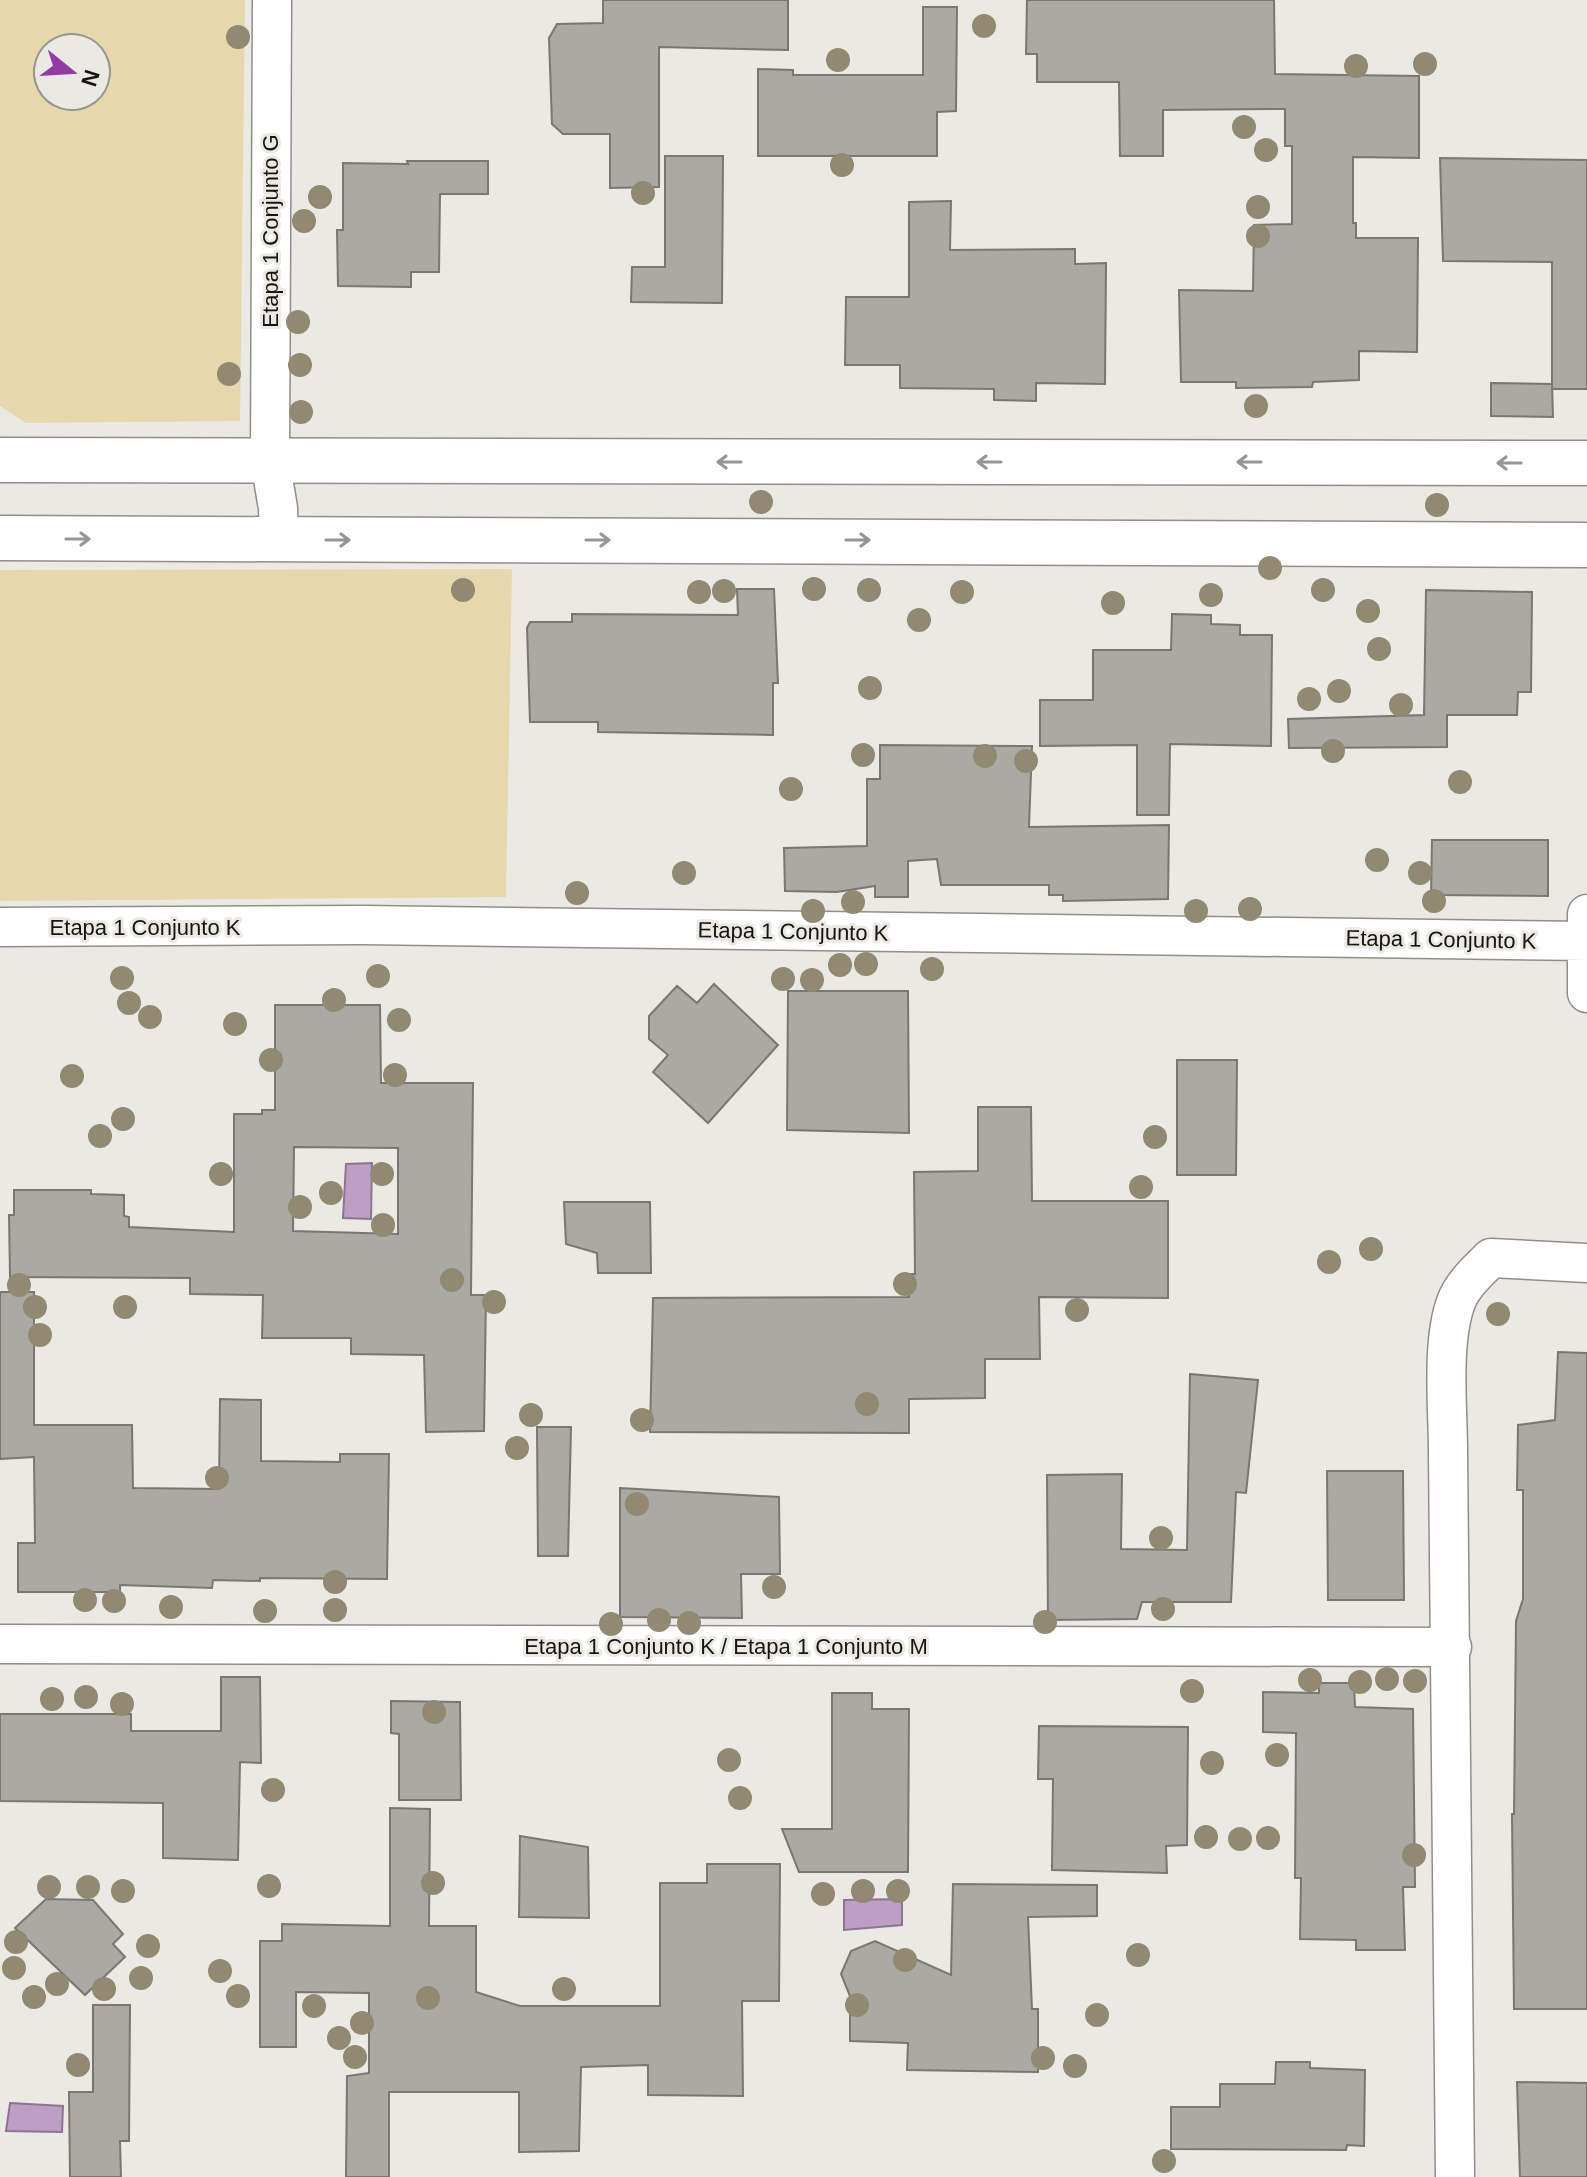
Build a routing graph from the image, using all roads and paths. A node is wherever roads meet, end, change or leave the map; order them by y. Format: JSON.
{"nodes":[{"id":1,"x":272,"y":0,"type":"edge"},
{"id":2,"x":0,"y":460,"type":"edge"},
{"id":3,"x":270,"y":461,"type":"junction"},
{"id":4,"x":1587,"y":463,"type":"edge"},
{"id":5,"x":0,"y":538,"type":"edge"},
{"id":6,"x":279,"y":540,"type":"junction"},
{"id":7,"x":1587,"y":545,"type":"edge"},
{"id":8,"x":1587,"y":914,"type":"edge"},
{"id":9,"x":0,"y":927,"type":"edge"},
{"id":10,"x":1586,"y":941,"type":"edge"},
{"id":11,"x":1587,"y":993,"type":"edge"},
{"id":12,"x":1587,"y":1263,"type":"edge"},
{"id":13,"x":0,"y":1644,"type":"edge"},
{"id":14,"x":1452,"y":1647,"type":"junction"},
{"id":15,"x":1455,"y":2177,"type":"edge"}],
"edges":[{"from":1,"to":3,"type":"street","name":"Etapa 1 Conjunto G"},
{"from":2,"to":3,"type":"street"},
{"from":4,"to":3,"type":"street","one_way":true},
{"from":3,"to":6,"type":"street","name":"Etapa 1 Conjunto G"},
{"from":5,"to":6,"type":"street","one_way":true},
{"from":6,"to":7,"type":"street","one_way":true},
{"from":8,"to":10,"type":"street"},
{"from":9,"to":10,"type":"street","name":"Etapa 1 Conjunto K"},
{"from":10,"to":11,"type":"street"},
{"from":12,"to":14,"type":"street"},
{"from":13,"to":14,"type":"street","name":"Etapa 1 Conjunto K / Etapa 1 Conjunto M"},
{"from":14,"to":15,"type":"street"}]}
